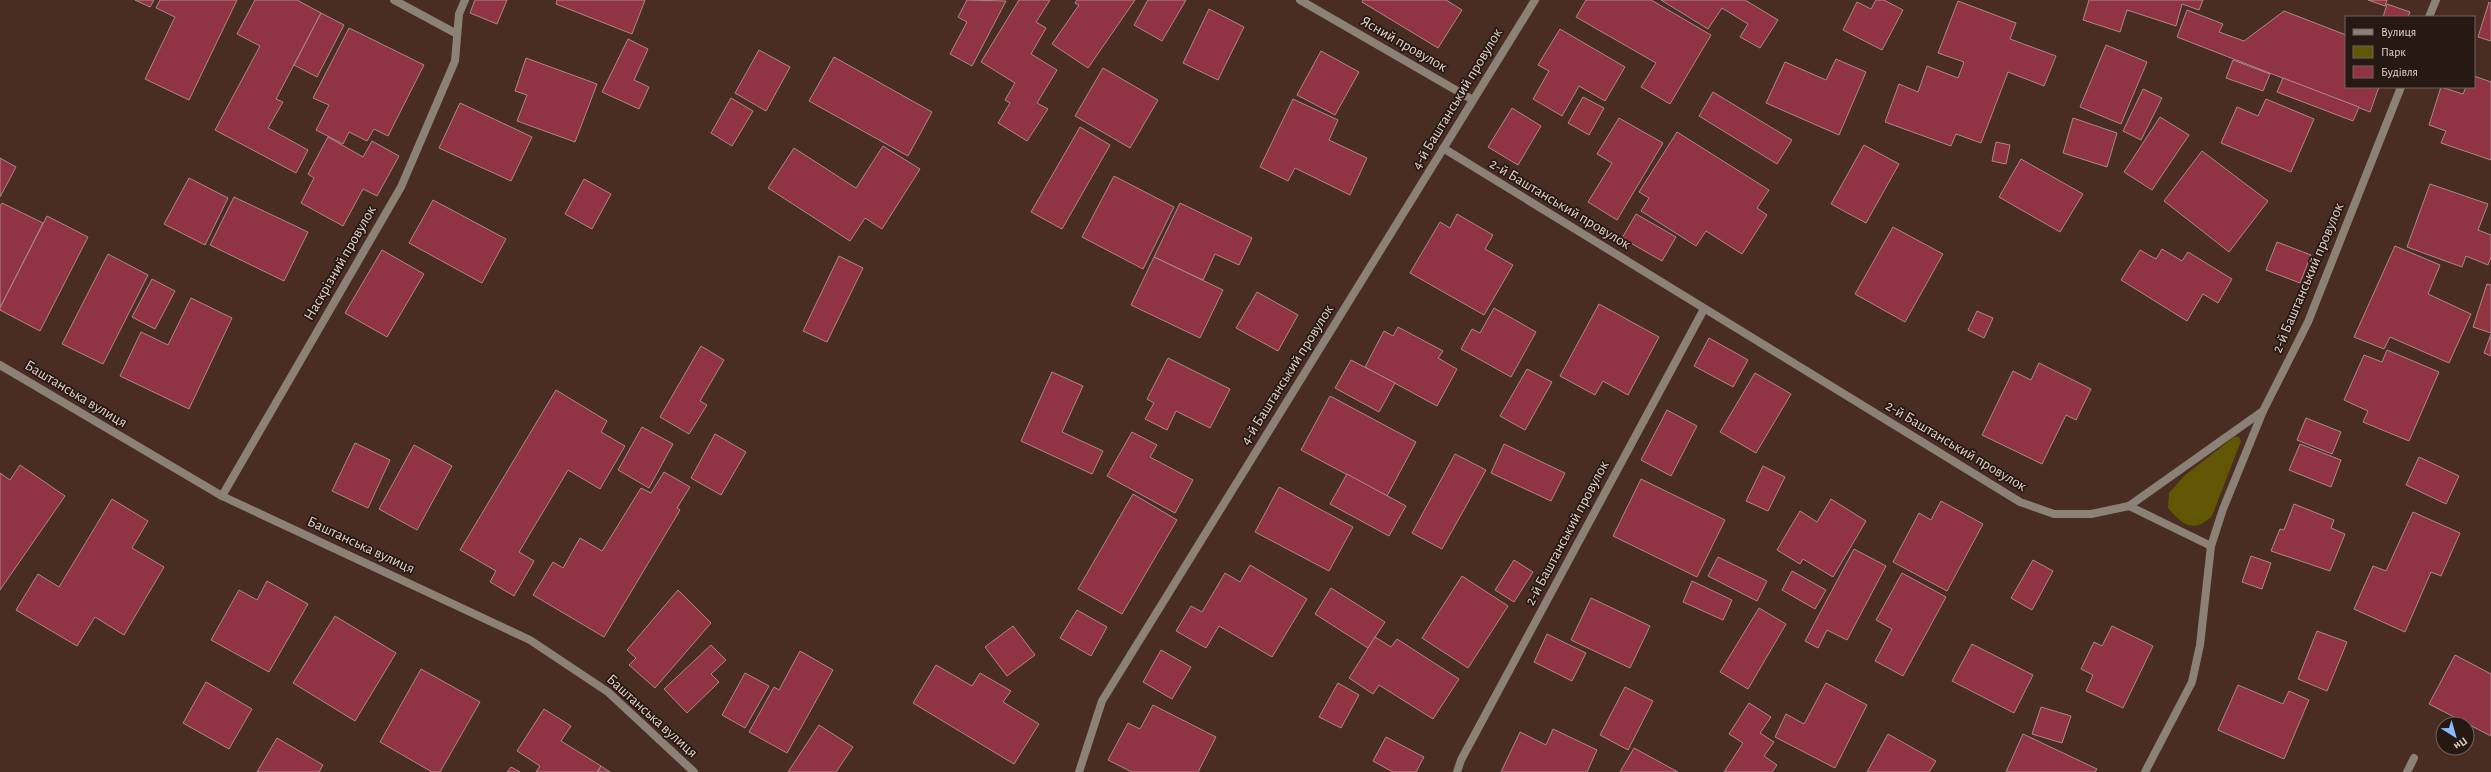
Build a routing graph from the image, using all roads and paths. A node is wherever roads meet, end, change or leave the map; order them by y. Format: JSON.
{"nodes":[{"id":1,"x":394,"y":0,"type":"edge"},
{"id":2,"x":465,"y":0,"type":"edge"},
{"id":3,"x":1300,"y":0,"type":"edge"},
{"id":4,"x":1535,"y":0,"type":"edge"},
{"id":5,"x":2436,"y":0,"type":"edge"},
{"id":6,"x":2429,"y":16,"type":"edge"},
{"id":7,"x":457,"y":34,"type":"junction"},
{"id":8,"x":2401,"y":88,"type":"edge"},
{"id":9,"x":1473,"y":100,"type":"junction"},
{"id":10,"x":1443,"y":148,"type":"junction"},
{"id":11,"x":1704,"y":309,"type":"junction"},
{"id":12,"x":0,"y":364,"type":"edge"},
{"id":13,"x":2263,"y":410,"type":"junction"},
{"id":14,"x":222,"y":496,"type":"junction"},
{"id":15,"x":2129,"y":506,"type":"junction"},
{"id":16,"x":2212,"y":546,"type":"junction"},
{"id":17,"x":2414,"y":758,"type":"dead end"},
{"id":18,"x":694,"y":772,"type":"edge"},
{"id":19,"x":1079,"y":772,"type":"edge"},
{"id":20,"x":1457,"y":772,"type":"edge"},
{"id":21,"x":2145,"y":772,"type":"edge"},
{"id":22,"x":2407,"y":772,"type":"edge"}],
"edges":[{"from":1,"to":7,"type":"street"},
{"from":2,"to":7,"type":"street","name":"Наскрізний провулок"},
{"from":3,"to":9,"type":"street","name":"Ясний провулок"},
{"from":4,"to":9,"type":"street","name":"4-й Баштанський провулок"},
{"from":5,"to":6,"type":"street"},
{"from":7,"to":14,"type":"street","name":"Наскрізний провулок"},
{"from":8,"to":13,"type":"street","name":"2-й Баштанський провулок"},
{"from":9,"to":10,"type":"street","name":"4-й Баштанський провулок"},
{"from":10,"to":11,"type":"street","name":"2-й Баштанський провулок"},
{"from":10,"to":19,"type":"street","name":"4-й Баштанський провулок"},
{"from":11,"to":15,"type":"street","name":"2-й Баштанський провулок"},
{"from":11,"to":20,"type":"street","name":"2-й Баштанський провулок"},
{"from":12,"to":14,"type":"street","name":"Баштанська вулиця"},
{"from":13,"to":15,"type":"street"},
{"from":13,"to":16,"type":"street","name":"2-й Баштанський провулок"},
{"from":14,"to":18,"type":"street","name":"Баштанська вулиця"},
{"from":15,"to":16,"type":"street"},
{"from":16,"to":21,"type":"street","name":"2-й Баштанський провулок"},
{"from":17,"to":22,"type":"street"}]}
